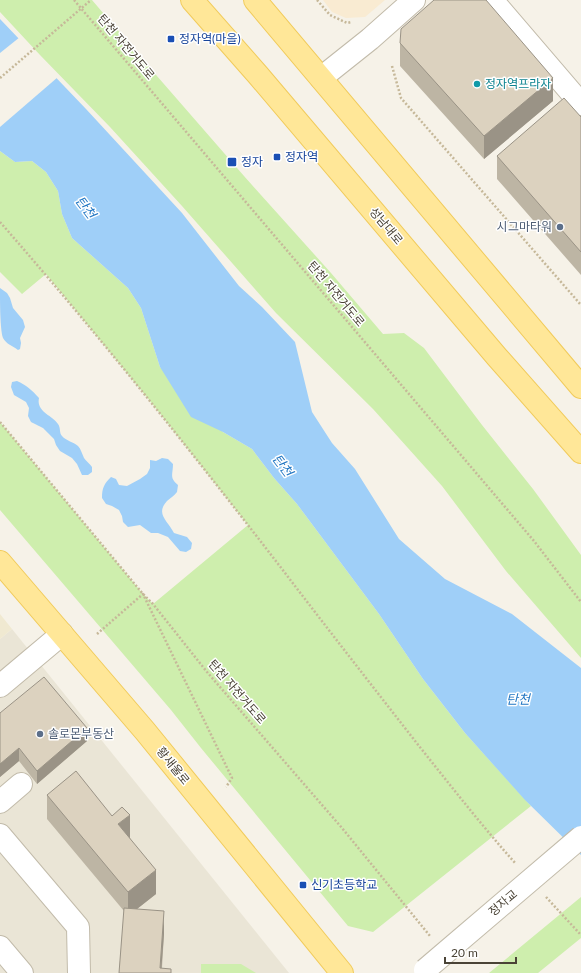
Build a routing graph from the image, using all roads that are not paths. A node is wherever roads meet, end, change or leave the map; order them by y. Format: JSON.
{"nodes":[{"id":1,"x":192,"y":0,"type":"edge"},
{"id":2,"x":255,"y":0,"type":"edge"},
{"id":3,"x":414,"y":0,"type":"edge"},
{"id":4,"x":492,"y":0,"type":"edge"},
{"id":5,"x":321,"y":78,"type":"junction"},
{"id":6,"x":581,"y":104,"type":"edge"},
{"id":7,"x":581,"y":387,"type":"edge"},
{"id":8,"x":581,"y":452,"type":"edge"},
{"id":9,"x":0,"y":562,"type":"edge"},
{"id":10,"x":62,"y":634,"type":"junction"},
{"id":11,"x":0,"y":686,"type":"edge"},
{"id":12,"x":21,"y":784,"type":"dead end"},
{"id":13,"x":0,"y":802,"type":"edge"},
{"id":14,"x":0,"y":834,"type":"edge"},
{"id":15,"x":581,"y":837,"type":"edge"},
{"id":16,"x":0,"y":947,"type":"edge"},
{"id":17,"x":423,"y":971,"type":"edge"},
{"id":18,"x":22,"y":973,"type":"edge"},
{"id":19,"x":79,"y":973,"type":"edge"},
{"id":20,"x":342,"y":973,"type":"edge"}],
"edges":[{"from":1,"to":8,"type":"main road","name":"성남대로"},
{"from":2,"to":5,"type":"main road"},
{"from":3,"to":5,"type":"street"},
{"from":4,"to":6,"type":"street"},
{"from":5,"to":7,"type":"main road"},
{"from":9,"to":10,"type":"main road","name":"황새울로"},
{"from":10,"to":11,"type":"street"},
{"from":10,"to":20,"type":"main road","name":"황새울로"},
{"from":12,"to":13,"type":"street"},
{"from":14,"to":19,"type":"street"},
{"from":15,"to":17,"type":"street","name":"정자교","bridge":true},
{"from":16,"to":18,"type":"street"}]}
